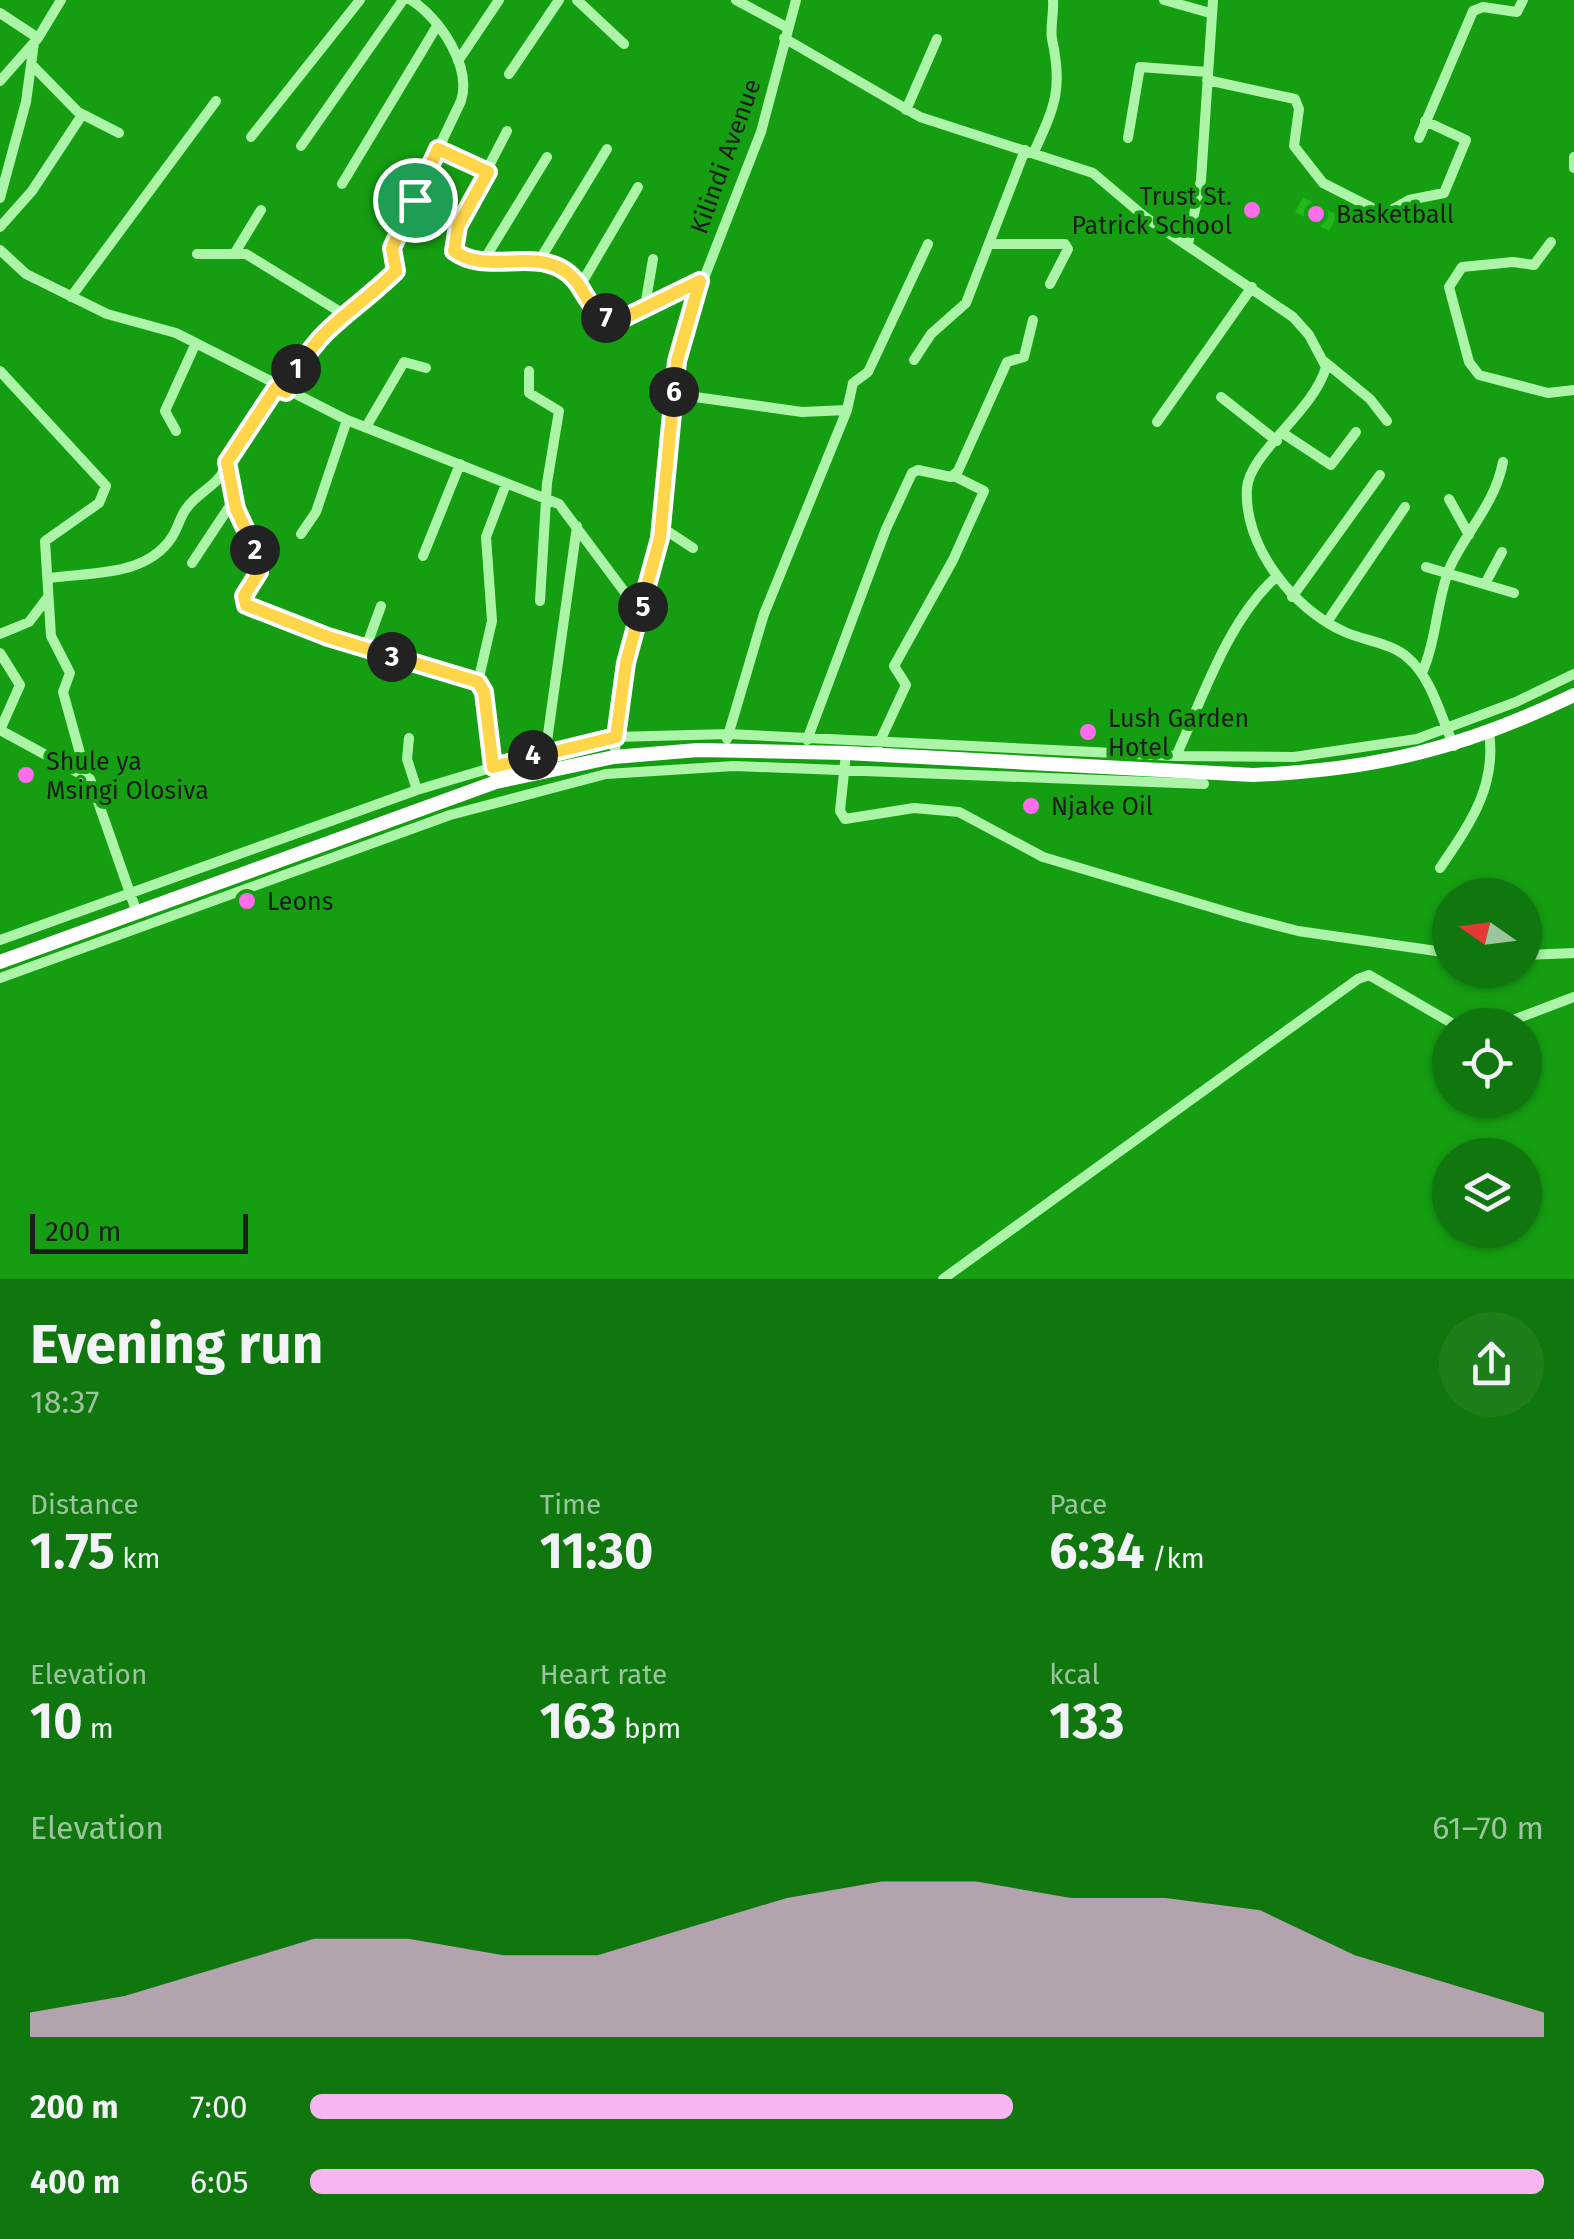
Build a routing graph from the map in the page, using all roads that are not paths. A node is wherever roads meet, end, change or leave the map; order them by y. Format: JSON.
{"nodes":[{"id":1,"x":52,"y":0,"type":"edge"},
{"id":2,"x":61,"y":0,"type":"edge"},
{"id":3,"x":360,"y":0,"type":"edge"},
{"id":4,"x":403,"y":0,"type":"edge"},
{"id":5,"x":410,"y":0,"type":"edge"},
{"id":6,"x":499,"y":0,"type":"edge"},
{"id":7,"x":558,"y":0,"type":"edge"},
{"id":8,"x":577,"y":0,"type":"edge"},
{"id":9,"x":736,"y":0,"type":"edge"},
{"id":10,"x":796,"y":0,"type":"edge"},
{"id":11,"x":1053,"y":0,"type":"edge"},
{"id":12,"x":1212,"y":0,"type":"edge"},
{"id":13,"x":1523,"y":0,"type":"edge"},
{"id":14,"x":1171,"y":1,"type":"edge"},
{"id":15,"x":0,"y":13,"type":"edge"},
{"id":16,"x":1210,"y":13,"type":"junction"},
{"id":17,"x":52,"y":17,"type":"junction"},
{"id":18,"x":437,"y":26,"type":"junction"},
{"id":19,"x":785,"y":32,"type":"junction"},
{"id":20,"x":938,"y":39,"type":"dead end"},
{"id":21,"x":36,"y":40,"type":"junction"},
{"id":22,"x":624,"y":44,"type":"dead end"},
{"id":23,"x":458,"y":60,"type":"junction"},
{"id":24,"x":32,"y":65,"type":"junction"},
{"id":25,"x":509,"y":74,"type":"dead end"},
{"id":26,"x":1207,"y":76,"type":"junction"},
{"id":27,"x":0,"y":82,"type":"edge"},
{"id":28,"x":216,"y":101,"type":"dead end"},
{"id":29,"x":906,"y":110,"type":"junction"},
{"id":30,"x":82,"y":116,"type":"junction"},
{"id":31,"x":1425,"y":121,"type":"junction"},
{"id":32,"x":507,"y":131,"type":"dead end"},
{"id":33,"x":119,"y":133,"type":"dead end"},
{"id":34,"x":251,"y":137,"type":"dead end"},
{"id":35,"x":1128,"y":138,"type":"dead end"},
{"id":36,"x":1418,"y":138,"type":"dead end"},
{"id":37,"x":301,"y":146,"type":"dead end"},
{"id":38,"x":438,"y":149,"type":"junction"},
{"id":39,"x":607,"y":149,"type":"dead end"},
{"id":40,"x":1029,"y":151,"type":"junction"},
{"id":41,"x":547,"y":157,"type":"dead end"},
{"id":42,"x":1574,"y":157,"type":"edge"},
{"id":43,"x":1574,"y":168,"type":"edge"},
{"id":44,"x":488,"y":172,"type":"junction"},
{"id":45,"x":342,"y":184,"type":"dead end"},
{"id":46,"x":638,"y":188,"type":"dead end"},
{"id":47,"x":0,"y":198,"type":"edge"},
{"id":48,"x":261,"y":210,"type":"dead end"},
{"id":49,"x":0,"y":226,"type":"edge"},
{"id":50,"x":1551,"y":242,"type":"dead end"},
{"id":51,"x":928,"y":244,"type":"dead end"},
{"id":52,"x":990,"y":244,"type":"junction"},
{"id":53,"x":1188,"y":244,"type":"junction"},
{"id":54,"x":0,"y":250,"type":"edge"},
{"id":55,"x":236,"y":251,"type":"junction"},
{"id":56,"x":197,"y":254,"type":"dead end"},
{"id":57,"x":653,"y":259,"type":"dead end"},
{"id":58,"x":484,"y":260,"type":"junction"},
{"id":59,"x":538,"y":261,"type":"junction"},
{"id":60,"x":700,"y":281,"type":"junction"},
{"id":61,"x":1050,"y":284,"type":"dead end"},
{"id":62,"x":580,"y":286,"type":"junction"},
{"id":63,"x":1252,"y":287,"type":"junction"},
{"id":64,"x":71,"y":297,"type":"junction"},
{"id":65,"x":644,"y":312,"type":"junction"},
{"id":66,"x":342,"y":314,"type":"junction"},
{"id":67,"x":1033,"y":320,"type":"dead end"},
{"id":68,"x":195,"y":345,"type":"junction"},
{"id":69,"x":914,"y":360,"type":"dead end"},
{"id":70,"x":1326,"y":362,"type":"junction"},
{"id":71,"x":426,"y":368,"type":"dead end"},
{"id":72,"x":0,"y":370,"type":"edge"},
{"id":73,"x":529,"y":371,"type":"dead end"},
{"id":74,"x":281,"y":390,"type":"junction"},
{"id":75,"x":1574,"y":390,"type":"edge"},
{"id":76,"x":674,"y":394,"type":"junction"},
{"id":77,"x":1221,"y":397,"type":"dead end"},
{"id":78,"x":847,"y":410,"type":"junction"},
{"id":79,"x":347,"y":420,"type":"junction"},
{"id":80,"x":1388,"y":421,"type":"dead end"},
{"id":81,"x":1156,"y":422,"type":"dead end"},
{"id":82,"x":366,"y":427,"type":"junction"},
{"id":83,"x":176,"y":431,"type":"dead end"},
{"id":84,"x":1356,"y":432,"type":"dead end"},
{"id":85,"x":1281,"y":437,"type":"junction"},
{"id":86,"x":227,"y":462,"type":"junction"},
{"id":87,"x":1504,"y":462,"type":"dead end"},
{"id":88,"x":460,"y":464,"type":"junction"},
{"id":89,"x":1380,"y":475,"type":"dead end"},
{"id":90,"x":954,"y":476,"type":"junction"},
{"id":91,"x":506,"y":484,"type":"junction"},
{"id":92,"x":1449,"y":499,"type":"dead end"},
{"id":93,"x":548,"y":500,"type":"junction"},
{"id":94,"x":233,"y":501,"type":"junction"},
{"id":95,"x":1406,"y":507,"type":"dead end"},
{"id":96,"x":577,"y":525,"type":"junction"},
{"id":97,"x":662,"y":527,"type":"junction"},
{"id":98,"x":301,"y":534,"type":"dead end"},
{"id":99,"x":1469,"y":535,"type":"junction"},
{"id":100,"x":693,"y":548,"type":"dead end"},
{"id":101,"x":1502,"y":552,"type":"dead end"},
{"id":102,"x":424,"y":556,"type":"dead end"},
{"id":103,"x":192,"y":562,"type":"dead end"},
{"id":104,"x":1426,"y":567,"type":"dead end"},
{"id":105,"x":1448,"y":572,"type":"junction"},
{"id":106,"x":1276,"y":576,"type":"junction"},
{"id":107,"x":50,"y":578,"type":"junction"},
{"id":108,"x":1484,"y":584,"type":"junction"},
{"id":109,"x":1514,"y":593,"type":"dead end"},
{"id":110,"x":48,"y":596,"type":"junction"},
{"id":111,"x":1292,"y":597,"type":"junction"},
{"id":112,"x":540,"y":601,"type":"dead end"},
{"id":113,"x":381,"y":606,"type":"dead end"},
{"id":114,"x":642,"y":614,"type":"junction"},
{"id":115,"x":1328,"y":622,"type":"junction"},
{"id":116,"x":0,"y":634,"type":"edge"},
{"id":117,"x":366,"y":648,"type":"junction"},
{"id":118,"x":0,"y":653,"type":"edge"},
{"id":119,"x":1422,"y":673,"type":"junction"},
{"id":120,"x":1574,"y":674,"type":"edge"},
{"id":121,"x":478,"y":682,"type":"junction"},
{"id":122,"x":1574,"y":695,"type":"edge"},
{"id":123,"x":1446,"y":728,"type":"junction"},
{"id":124,"x":0,"y":730,"type":"edge"},
{"id":125,"x":1489,"y":732,"type":"junction"},
{"id":126,"x":728,"y":734,"type":"junction"},
{"id":127,"x":616,"y":737,"type":"junction"},
{"id":128,"x":808,"y":737,"type":"junction"},
{"id":129,"x":408,"y":738,"type":"dead end"},
{"id":130,"x":1454,"y":746,"type":"junction"},
{"id":131,"x":876,"y":747,"type":"junction"},
{"id":132,"x":725,"y":750,"type":"junction"},
{"id":133,"x":544,"y":752,"type":"junction"},
{"id":134,"x":846,"y":753,"type":"junction"},
{"id":135,"x":804,"y":755,"type":"junction"},
{"id":136,"x":1176,"y":756,"type":"junction"},
{"id":137,"x":614,"y":757,"type":"junction"},
{"id":138,"x":544,"y":770,"type":"junction"},
{"id":139,"x":845,"y":772,"type":"junction"},
{"id":140,"x":86,"y":775,"type":"junction"},
{"id":141,"x":494,"y":775,"type":"junction"},
{"id":142,"x":1204,"y":784,"type":"dead end"},
{"id":143,"x":418,"y":790,"type":"junction"},
{"id":144,"x":1440,"y":868,"type":"dead end"},
{"id":145,"x":129,"y":893,"type":"junction"},
{"id":146,"x":137,"y":913,"type":"junction"},
{"id":147,"x":0,"y":940,"type":"edge"},
{"id":148,"x":1432,"y":950,"type":"edge"},
{"id":149,"x":1574,"y":953,"type":"edge"},
{"id":150,"x":1542,"y":954,"type":"edge"},
{"id":151,"x":0,"y":962,"type":"edge"},
{"id":152,"x":0,"y":978,"type":"edge"},
{"id":153,"x":1574,"y":997,"type":"edge"},
{"id":154,"x":1542,"y":1009,"type":"edge"},
{"id":155,"x":1432,"y":1011,"type":"edge"},
{"id":156,"x":943,"y":1279,"type":"edge"}],
"edges":[{"from":1,"to":17,"type":"street"},
{"from":2,"to":17,"type":"street"},
{"from":3,"to":34,"type":"street"},
{"from":4,"to":37,"type":"street"},
{"from":5,"to":18,"type":"street"},
{"from":6,"to":23,"type":"street"},
{"from":7,"to":25,"type":"street"},
{"from":8,"to":22,"type":"street"},
{"from":9,"to":19,"type":"street"},
{"from":10,"to":19,"type":"street","name":"Kilindi Avenue"},
{"from":11,"to":40,"type":"street"},
{"from":12,"to":16,"type":"street"},
{"from":13,"to":31,"type":"street"},
{"from":14,"to":16,"type":"street"},
{"from":15,"to":21,"type":"street"},
{"from":16,"to":26,"type":"street"},
{"from":17,"to":21,"type":"street"},
{"from":18,"to":23,"type":"street"},
{"from":18,"to":45,"type":"street"},
{"from":19,"to":29,"type":"street"},
{"from":19,"to":60,"type":"street","name":"Kilindi Avenue"},
{"from":20,"to":29,"type":"street"},
{"from":21,"to":24,"type":"street"},
{"from":21,"to":27,"type":"street"},
{"from":23,"to":38,"type":"street"},
{"from":24,"to":30,"type":"street"},
{"from":24,"to":47,"type":"street"},
{"from":26,"to":31,"type":"street"},
{"from":26,"to":35,"type":"street"},
{"from":26,"to":53,"type":"street"},
{"from":28,"to":64,"type":"street"},
{"from":29,"to":40,"type":"street"},
{"from":30,"to":33,"type":"street"},
{"from":30,"to":49,"type":"street"},
{"from":31,"to":36,"type":"street"},
{"from":32,"to":44,"type":"street"},
{"from":38,"to":44,"type":"street"},
{"from":38,"to":66,"type":"street"},
{"from":39,"to":59,"type":"street"},
{"from":40,"to":52,"type":"street"},
{"from":40,"to":53,"type":"street"},
{"from":41,"to":58,"type":"street"},
{"from":42,"to":43,"type":"street"},
{"from":44,"to":58,"type":"street"},
{"from":46,"to":62,"type":"street"},
{"from":48,"to":55,"type":"street"},
{"from":50,"to":75,"type":"street"},
{"from":51,"to":78,"type":"street"},
{"from":52,"to":61,"type":"street"},
{"from":52,"to":69,"type":"street"},
{"from":53,"to":63,"type":"street"},
{"from":54,"to":64,"type":"street"},
{"from":55,"to":56,"type":"street"},
{"from":55,"to":66,"type":"street"},
{"from":57,"to":65,"type":"street"},
{"from":58,"to":59,"type":"street"},
{"from":59,"to":62,"type":"street"},
{"from":60,"to":65,"type":"street"},
{"from":60,"to":76,"type":"street","name":"Kilindi Avenue"},
{"from":62,"to":65,"type":"street"},
{"from":63,"to":70,"type":"street"},
{"from":63,"to":81,"type":"street"},
{"from":64,"to":68,"type":"street"},
{"from":66,"to":74,"type":"street"},
{"from":67,"to":90,"type":"street"},
{"from":68,"to":74,"type":"street"},
{"from":68,"to":83,"type":"street"},
{"from":70,"to":80,"type":"street"},
{"from":70,"to":85,"type":"street"},
{"from":71,"to":82,"type":"street"},
{"from":72,"to":107,"type":"street"},
{"from":73,"to":93,"type":"street"},
{"from":74,"to":79,"type":"street"},
{"from":74,"to":86,"type":"street"},
{"from":76,"to":78,"type":"street"},
{"from":76,"to":97,"type":"street","name":"Kilindi Avenue"},
{"from":77,"to":85,"type":"street"},
{"from":78,"to":126,"type":"street"},
{"from":79,"to":82,"type":"street"},
{"from":79,"to":98,"type":"street"},
{"from":82,"to":88,"type":"street"},
{"from":84,"to":85,"type":"street"},
{"from":85,"to":106,"type":"street"},
{"from":86,"to":94,"type":"street"},
{"from":86,"to":107,"type":"street"},
{"from":87,"to":99,"type":"street"},
{"from":88,"to":91,"type":"street"},
{"from":88,"to":102,"type":"street"},
{"from":89,"to":111,"type":"street"},
{"from":90,"to":128,"type":"street"},
{"from":90,"to":131,"type":"street"},
{"from":91,"to":93,"type":"street"},
{"from":91,"to":121,"type":"street"},
{"from":92,"to":99,"type":"street"},
{"from":93,"to":96,"type":"street"},
{"from":93,"to":112,"type":"street"},
{"from":94,"to":103,"type":"street"},
{"from":94,"to":117,"type":"street"},
{"from":95,"to":115,"type":"street"},
{"from":96,"to":114,"type":"street"},
{"from":96,"to":133,"type":"street"},
{"from":97,"to":100,"type":"street"},
{"from":97,"to":114,"type":"street","name":"Kilindi Avenue"},
{"from":99,"to":105,"type":"street"},
{"from":101,"to":108,"type":"street"},
{"from":104,"to":105,"type":"street"},
{"from":105,"to":108,"type":"street"},
{"from":105,"to":119,"type":"street"},
{"from":106,"to":111,"type":"street"},
{"from":106,"to":136,"type":"street"},
{"from":107,"to":110,"type":"street"},
{"from":108,"to":109,"type":"street"},
{"from":110,"to":116,"type":"street"},
{"from":110,"to":140,"type":"street"},
{"from":111,"to":115,"type":"street"},
{"from":113,"to":117,"type":"street"},
{"from":114,"to":127,"type":"street","name":"Kilindi Avenue"},
{"from":115,"to":119,"type":"street"},
{"from":117,"to":121,"type":"street"},
{"from":118,"to":124,"type":"street"},
{"from":119,"to":123,"type":"street"},
{"from":120,"to":123,"type":"street"},
{"from":121,"to":141,"type":"street"},
{"from":122,"to":125,"type":"highway"},
{"from":123,"to":130,"type":"street"},
{"from":123,"to":136,"type":"street"},
{"from":124,"to":140,"type":"street"},
{"from":125,"to":130,"type":"highway"},
{"from":125,"to":144,"type":"street"},
{"from":126,"to":127,"type":"street"},
{"from":126,"to":128,"type":"street"},
{"from":126,"to":132,"type":"street"},
{"from":127,"to":133,"type":"street"},
{"from":127,"to":137,"type":"street","name":"Kilindi Avenue"},
{"from":128,"to":131,"type":"street"},
{"from":128,"to":135,"type":"street"},
{"from":129,"to":143,"type":"street"},
{"from":130,"to":131,"type":"highway"},
{"from":131,"to":134,"type":"highway"},
{"from":131,"to":136,"type":"street"},
{"from":132,"to":135,"type":"highway"},
{"from":132,"to":137,"type":"highway"},
{"from":133,"to":138,"type":"street"},
{"from":133,"to":141,"type":"street"},
{"from":134,"to":135,"type":"highway"},
{"from":134,"to":139,"type":"street"},
{"from":137,"to":138,"type":"highway"},
{"from":138,"to":141,"type":"highway"},
{"from":139,"to":142,"type":"street"},
{"from":139,"to":148,"type":"street"},
{"from":139,"to":152,"type":"street"},
{"from":140,"to":145,"type":"street"},
{"from":141,"to":143,"type":"street"},
{"from":141,"to":146,"type":"highway"},
{"from":143,"to":145,"type":"street"},
{"from":145,"to":146,"type":"street"},
{"from":145,"to":147,"type":"street"},
{"from":146,"to":151,"type":"highway"},
{"from":149,"to":150,"type":"street"},
{"from":153,"to":154,"type":"street"},
{"from":155,"to":156,"type":"street"}]}
